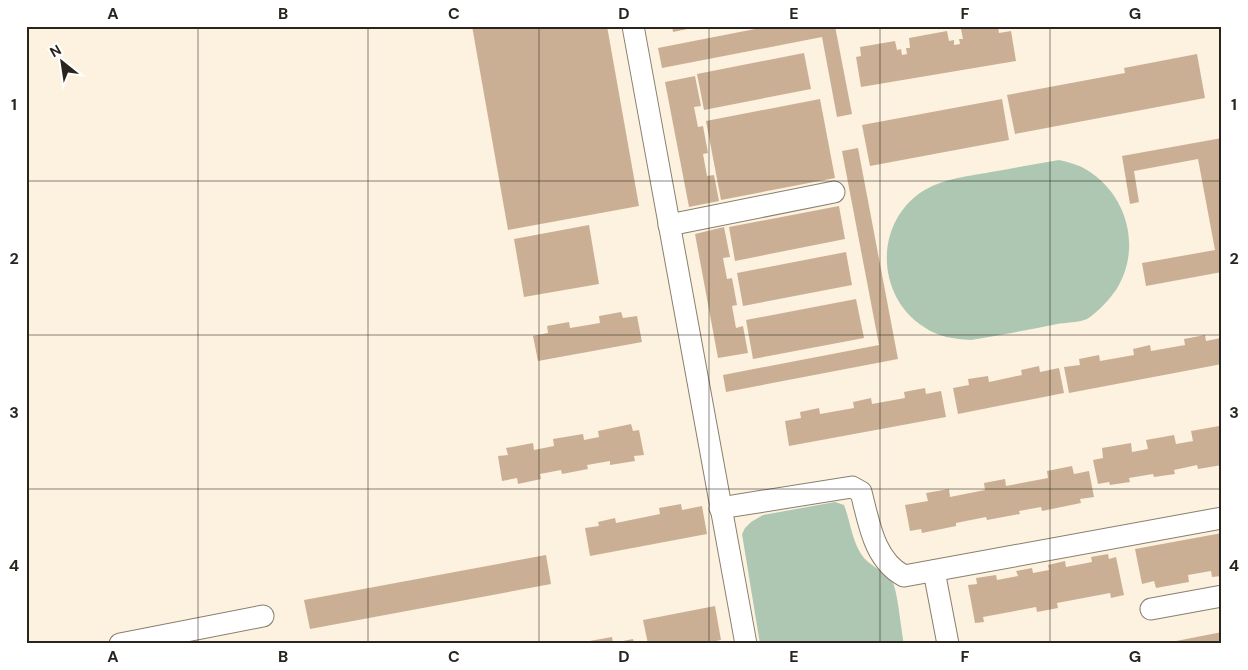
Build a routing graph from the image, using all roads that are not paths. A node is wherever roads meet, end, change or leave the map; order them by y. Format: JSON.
{"nodes":[{"id":1,"x":633,"y":26,"type":"edge"},
{"id":2,"x":834,"y":192,"type":"dead end"},
{"id":3,"x":669,"y":225,"type":"junction"},
{"id":4,"x":720,"y":508,"type":"junction"},
{"id":5,"x":1222,"y":518,"type":"edge"},
{"id":6,"x":934,"y":571,"type":"junction"},
{"id":7,"x":1222,"y":596,"type":"edge"},
{"id":8,"x":1151,"y":609,"type":"dead end"},
{"id":9,"x":263,"y":616,"type":"dead end"},
{"id":10,"x":120,"y":644,"type":"edge"},
{"id":11,"x":746,"y":644,"type":"edge"},
{"id":12,"x":948,"y":644,"type":"edge"}],
"edges":[{"from":1,"to":3,"type":"street"},
{"from":2,"to":3,"type":"street"},
{"from":3,"to":4,"type":"street"},
{"from":4,"to":6,"type":"street"},
{"from":4,"to":11,"type":"street"},
{"from":5,"to":6,"type":"street"},
{"from":6,"to":12,"type":"street"},
{"from":7,"to":8,"type":"street"},
{"from":9,"to":10,"type":"street"}]}
